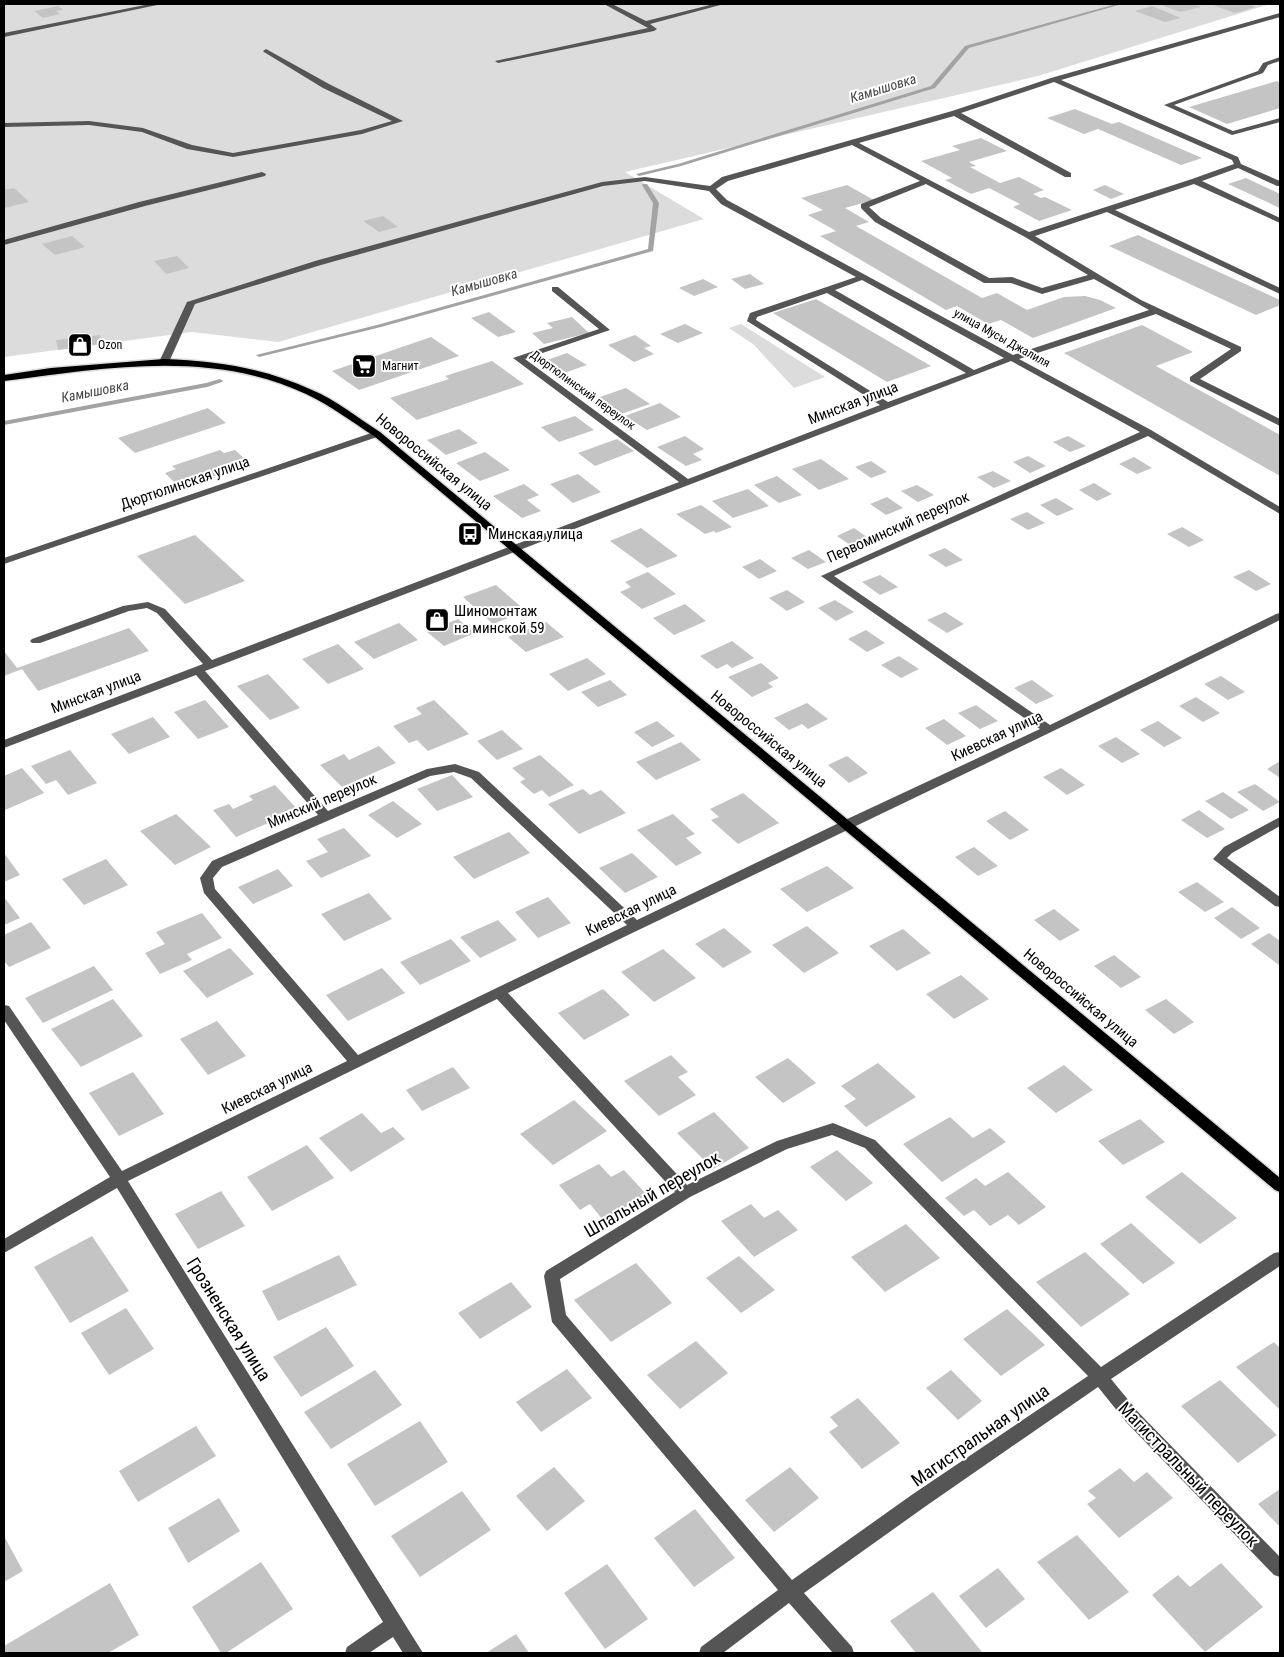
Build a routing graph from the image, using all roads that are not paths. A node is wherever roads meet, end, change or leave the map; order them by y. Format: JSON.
{"nodes":[{"id":1,"x":159,"y":4,"type":"edge"},
{"id":2,"x":607,"y":4,"type":"edge"},
{"id":3,"x":721,"y":4,"type":"edge"},
{"id":4,"x":1280,"y":15,"type":"edge"},
{"id":5,"x":645,"y":22,"type":"junction"},
{"id":6,"x":4,"y":35,"type":"edge"},
{"id":7,"x":266,"y":51,"type":"dead end"},
{"id":8,"x":1280,"y":59,"type":"edge"},
{"id":9,"x":498,"y":61,"type":"dead end"},
{"id":10,"x":1054,"y":80,"type":"junction"},
{"id":11,"x":954,"y":113,"type":"junction"},
{"id":12,"x":1280,"y":120,"type":"edge"},
{"id":13,"x":4,"y":125,"type":"edge"},
{"id":14,"x":852,"y":142,"type":"junction"},
{"id":15,"x":1238,"y":165,"type":"junction"},
{"id":16,"x":262,"y":174,"type":"dead end"},
{"id":17,"x":1068,"y":175,"type":"dead end"},
{"id":18,"x":928,"y":181,"type":"junction"},
{"id":19,"x":1195,"y":181,"type":"junction"},
{"id":20,"x":1280,"y":184,"type":"edge"},
{"id":21,"x":711,"y":189,"type":"junction"},
{"id":22,"x":1107,"y":209,"type":"junction"},
{"id":23,"x":1280,"y":221,"type":"edge"},
{"id":24,"x":1028,"y":235,"type":"junction"},
{"id":25,"x":4,"y":243,"type":"edge"},
{"id":26,"x":1094,"y":276,"type":"junction"},
{"id":27,"x":864,"y":278,"type":"junction"},
{"id":28,"x":555,"y":290,"type":"dead end"},
{"id":29,"x":828,"y":290,"type":"junction"},
{"id":30,"x":1280,"y":292,"type":"edge"},
{"id":31,"x":1155,"y":311,"type":"junction"},
{"id":32,"x":1012,"y":358,"type":"junction"},
{"id":33,"x":164,"y":362,"type":"junction"},
{"id":34,"x":973,"y":374,"type":"junction"},
{"id":35,"x":4,"y":378,"type":"edge"},
{"id":36,"x":887,"y":406,"type":"junction"},
{"id":37,"x":1280,"y":423,"type":"edge"},
{"id":38,"x":1148,"y":432,"type":"junction"},
{"id":39,"x":376,"y":434,"type":"junction"},
{"id":40,"x":687,"y":483,"type":"junction"},
{"id":41,"x":1280,"y":510,"type":"edge"},
{"id":42,"x":514,"y":549,"type":"junction"},
{"id":43,"x":4,"y":561,"type":"edge"},
{"id":44,"x":1280,"y":616,"type":"edge"},
{"id":45,"x":36,"y":640,"type":"dead end"},
{"id":46,"x":210,"y":665,"type":"junction"},
{"id":47,"x":198,"y":670,"type":"junction"},
{"id":48,"x":1049,"y":730,"type":"junction"},
{"id":49,"x":4,"y":744,"type":"edge"},
{"id":50,"x":326,"y":816,"type":"junction"},
{"id":51,"x":1280,"y":821,"type":"edge"},
{"id":52,"x":847,"y":824,"type":"junction"},
{"id":53,"x":1280,"y":903,"type":"edge"},
{"id":54,"x":636,"y":926,"type":"junction"},
{"id":55,"x":499,"y":992,"type":"junction"},
{"id":56,"x":4,"y":1010,"type":"edge"},
{"id":57,"x":356,"y":1062,"type":"junction"},
{"id":58,"x":119,"y":1179,"type":"junction"},
{"id":59,"x":1280,"y":1186,"type":"edge"},
{"id":60,"x":685,"y":1193,"type":"junction"},
{"id":61,"x":4,"y":1247,"type":"edge"},
{"id":62,"x":1280,"y":1258,"type":"edge"},
{"id":63,"x":1100,"y":1377,"type":"junction"},
{"id":64,"x":1280,"y":1569,"type":"edge"},
{"id":65,"x":790,"y":1592,"type":"junction"},
{"id":66,"x":395,"y":1626,"type":"junction"},
{"id":67,"x":354,"y":1653,"type":"edge"},
{"id":68,"x":414,"y":1653,"type":"edge"},
{"id":69,"x":708,"y":1653,"type":"edge"},
{"id":70,"x":845,"y":1653,"type":"edge"}],
"edges":[{"from":1,"to":6,"type":"street"},
{"from":2,"to":5,"type":"street"},
{"from":3,"to":5,"type":"street"},
{"from":4,"to":10,"type":"street"},
{"from":5,"to":9,"type":"street"},
{"from":7,"to":13,"type":"street"},
{"from":8,"to":12,"type":"street"},
{"from":10,"to":11,"type":"street"},
{"from":10,"to":15,"type":"street"},
{"from":11,"to":14,"type":"street"},
{"from":11,"to":17,"type":"street"},
{"from":14,"to":18,"type":"street"},
{"from":14,"to":21,"type":"street"},
{"from":15,"to":19,"type":"street"},
{"from":15,"to":20,"type":"street"},
{"from":16,"to":25,"type":"street"},
{"from":18,"to":24,"type":"street"},
{"from":18,"to":26,"type":"street"},
{"from":19,"to":22,"type":"street"},
{"from":19,"to":23,"type":"street"},
{"from":21,"to":27,"type":"street","name":"улица Мусы Джалиля"},
{"from":21,"to":33,"type":"street"},
{"from":22,"to":24,"type":"street"},
{"from":22,"to":30,"type":"street"},
{"from":24,"to":26,"type":"street"},
{"from":26,"to":31,"type":"street"},
{"from":27,"to":29,"type":"street"},
{"from":27,"to":32,"type":"street","name":"улица Мусы Джалиля"},
{"from":28,"to":40,"type":"street","name":"Дюртюлинский переулок"},
{"from":29,"to":34,"type":"street"},
{"from":29,"to":36,"type":"street"},
{"from":31,"to":32,"type":"street","name":"Минская улица"},
{"from":31,"to":37,"type":"street"},
{"from":32,"to":34,"type":"street","name":"Минская улица"},
{"from":32,"to":38,"type":"street","name":"улица Мусы Джалиля"},
{"from":33,"to":35,"type":"main road","name":"Новороссийская улица"},
{"from":33,"to":39,"type":"main road","name":"Новороссийская улица"},
{"from":34,"to":36,"type":"street","name":"Минская улица"},
{"from":36,"to":40,"type":"street","name":"Минская улица"},
{"from":38,"to":41,"type":"street","name":"улица Мусы Джалиля"},
{"from":38,"to":48,"type":"street","name":"Первоминский переулок"},
{"from":39,"to":42,"type":"main road","name":"Новороссийская улица"},
{"from":39,"to":43,"type":"street","name":"Дюртюлинская улица"},
{"from":40,"to":42,"type":"street","name":"Минская улица"},
{"from":42,"to":46,"type":"street","name":"Минская улица"},
{"from":42,"to":52,"type":"main road","name":"Новороссийская улица"},
{"from":44,"to":48,"type":"street","name":"Киевская улица"},
{"from":45,"to":46,"type":"street"},
{"from":46,"to":47,"type":"street","name":"Минская улица"},
{"from":47,"to":49,"type":"street","name":"Минская улица"},
{"from":47,"to":50,"type":"street"},
{"from":48,"to":52,"type":"street","name":"Киевская улица"},
{"from":50,"to":54,"type":"street","name":"Минский переулок"},
{"from":50,"to":57,"type":"street","name":"Минский переулок"},
{"from":51,"to":53,"type":"street"},
{"from":52,"to":54,"type":"street","name":"Киевская улица"},
{"from":52,"to":59,"type":"main road","name":"Новороссийская улица"},
{"from":54,"to":55,"type":"street","name":"Киевская улица"},
{"from":55,"to":57,"type":"street","name":"Киевская улица"},
{"from":55,"to":60,"type":"street"},
{"from":56,"to":58,"type":"street","name":"Грозненская улица"},
{"from":57,"to":58,"type":"street","name":"Киевская улица"},
{"from":58,"to":61,"type":"street","name":"Киевская улица"},
{"from":58,"to":66,"type":"street","name":"Грозненская улица"},
{"from":60,"to":63,"type":"street","name":"Шпальный переулок"},
{"from":60,"to":65,"type":"street","name":"Шпальный переулок"},
{"from":62,"to":63,"type":"street","name":"Магистральная улица"},
{"from":63,"to":64,"type":"street","name":"Магистральный переулок"},
{"from":63,"to":65,"type":"street","name":"Магистральная улица"},
{"from":65,"to":69,"type":"street","name":"Магистральная улица"},
{"from":65,"to":70,"type":"street"},
{"from":66,"to":67,"type":"street"},
{"from":66,"to":68,"type":"street","name":"Грозненская улица"}]}
